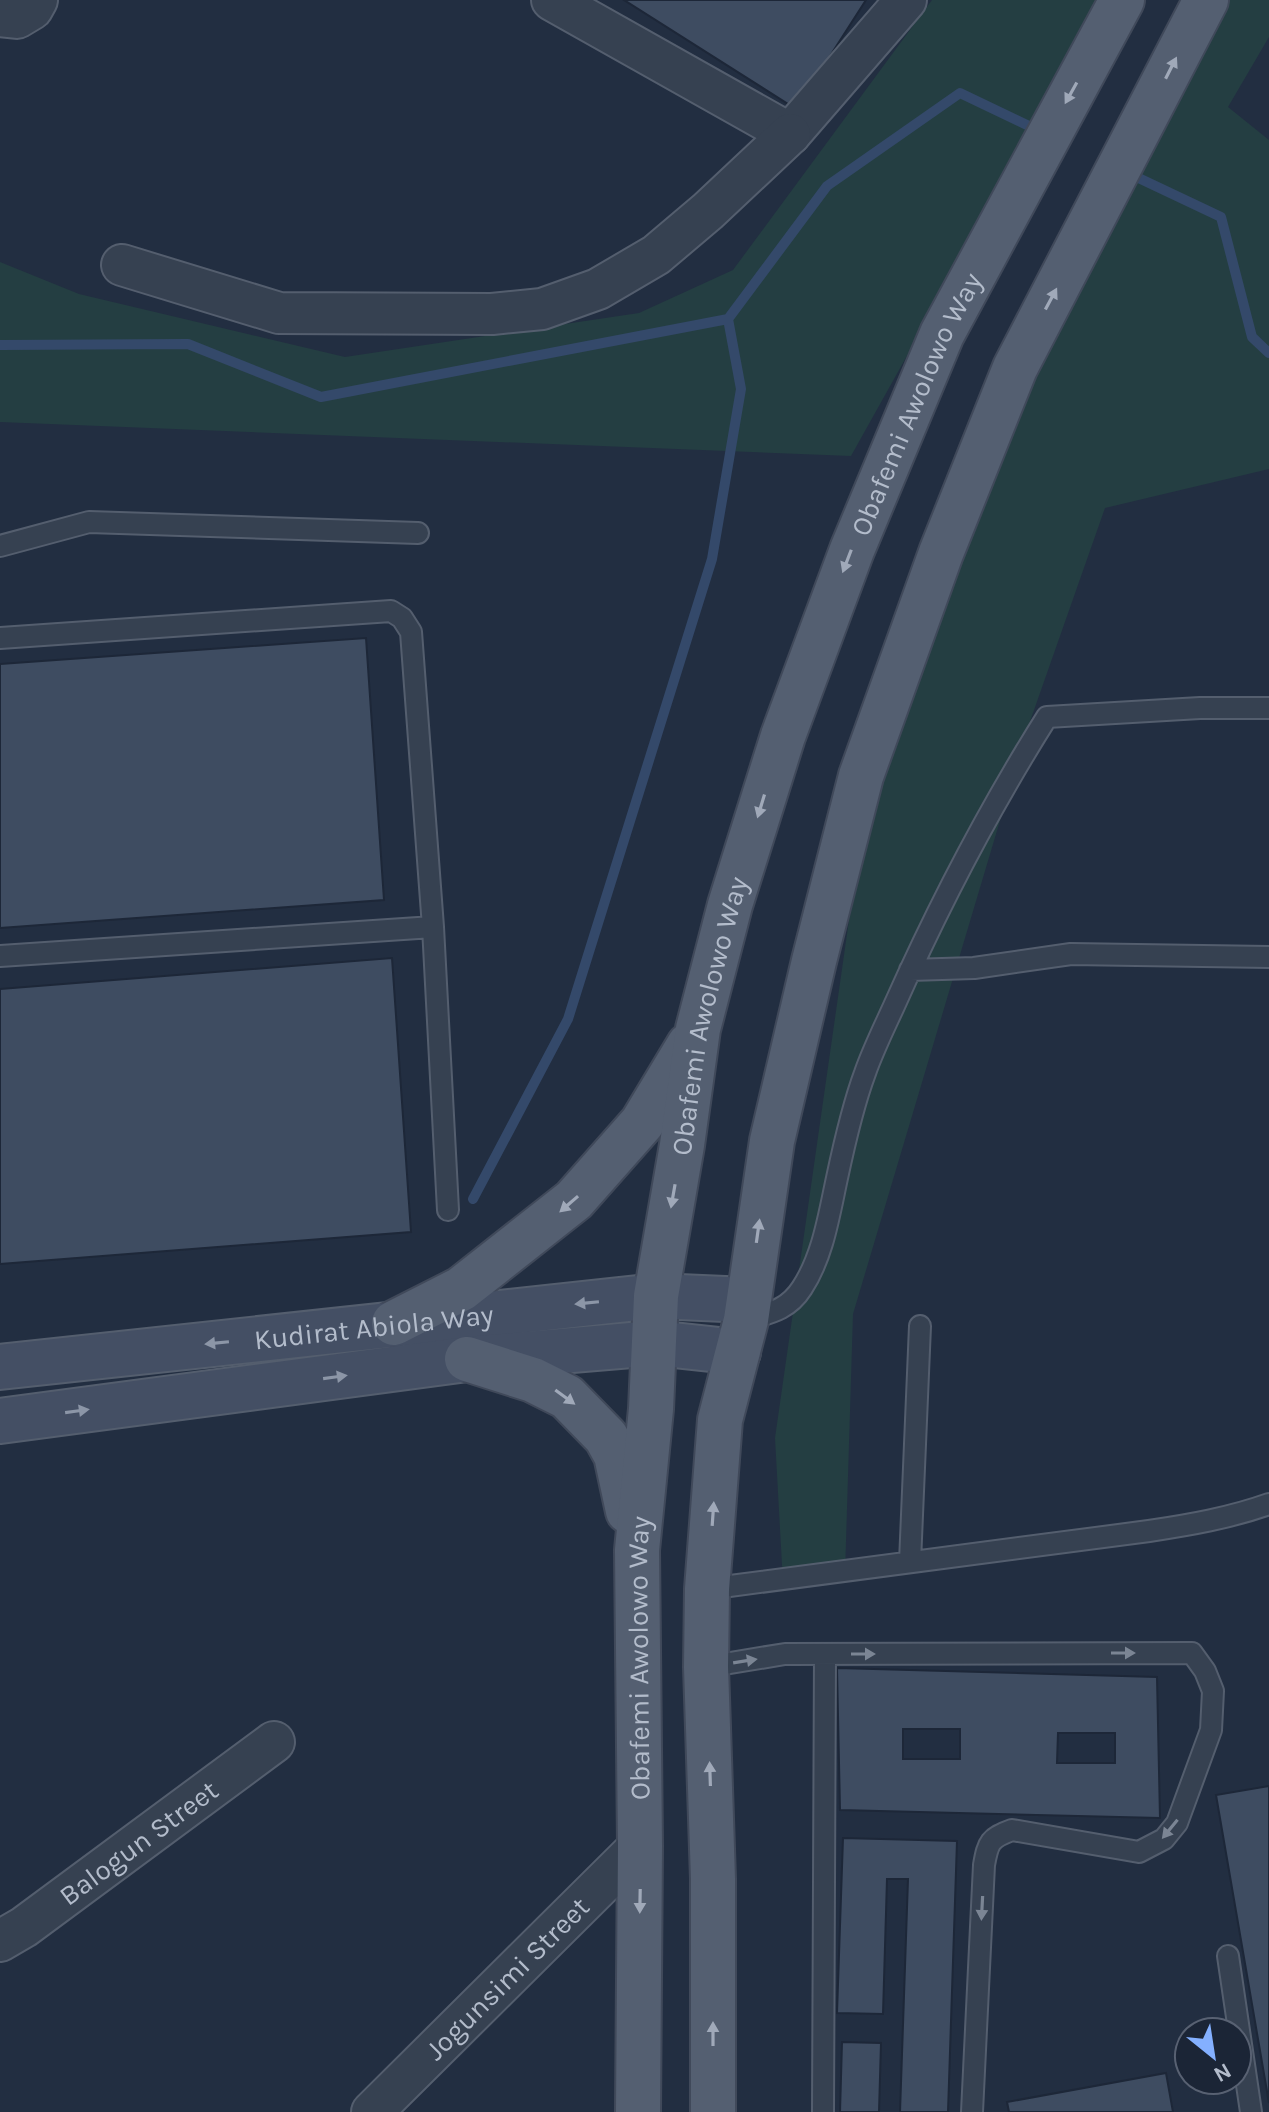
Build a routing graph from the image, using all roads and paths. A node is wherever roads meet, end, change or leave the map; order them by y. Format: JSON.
{"nodes":[{"id":1,"x":37,"y":0,"type":"edge"},
{"id":2,"x":552,"y":0,"type":"edge"},
{"id":3,"x":906,"y":0,"type":"edge"},
{"id":4,"x":1122,"y":0,"type":"edge"},
{"id":5,"x":1206,"y":0,"type":"edge"},
{"id":6,"x":0,"y":16,"type":"edge"},
{"id":7,"x":790,"y":134,"type":"junction"},
{"id":8,"x":122,"y":265,"type":"dead end"},
{"id":9,"x":418,"y":533,"type":"dead end"},
{"id":10,"x":0,"y":546,"type":"edge"},
{"id":11,"x":0,"y":638,"type":"edge"},
{"id":12,"x":1269,"y":708,"type":"edge"},
{"id":13,"x":433,"y":927,"type":"junction"},
{"id":14,"x":0,"y":956,"type":"edge"},
{"id":15,"x":1269,"y":957,"type":"edge"},
{"id":16,"x":910,"y":970,"type":"junction"},
{"id":17,"x":698,"y":1029,"type":"junction"},
{"id":18,"x":448,"y":1210,"type":"dead end"},
{"id":19,"x":656,"y":1296,"type":"junction"},
{"id":20,"x":394,"y":1323,"type":"junction"},
{"id":21,"x":744,"y":1324,"type":"junction"},
{"id":22,"x":920,"y":1326,"type":"dead end"},
{"id":23,"x":655,"y":1343,"type":"junction"},
{"id":24,"x":467,"y":1359,"type":"junction"},
{"id":25,"x":0,"y":1367,"type":"edge"},
{"id":26,"x":0,"y":1421,"type":"edge"},
{"id":27,"x":1269,"y":1504,"type":"edge"},
{"id":28,"x":637,"y":1550,"type":"junction"},
{"id":29,"x":910,"y":1562,"type":"junction"},
{"id":30,"x":707,"y":1589,"type":"junction"},
{"id":31,"x":825,"y":1654,"type":"junction"},
{"id":32,"x":706,"y":1667,"type":"junction"},
{"id":33,"x":274,"y":1742,"type":"dead end"},
{"id":34,"x":640,"y":1846,"type":"junction"},
{"id":35,"x":0,"y":1941,"type":"edge"},
{"id":36,"x":1228,"y":1956,"type":"dead end"},
{"id":37,"x":372,"y":2112,"type":"edge"},
{"id":38,"x":638,"y":2112,"type":"edge"},
{"id":39,"x":713,"y":2112,"type":"edge"},
{"id":40,"x":823,"y":2112,"type":"edge"},
{"id":41,"x":972,"y":2112,"type":"edge"},
{"id":42,"x":1251,"y":2112,"type":"edge"}],
"edges":[{"from":1,"to":6,"type":"street"},
{"from":2,"to":7,"type":"street"},
{"from":3,"to":7,"type":"street"},
{"from":4,"to":17,"type":"main road","name":"Obafemi Awolowo Way","one_way":true},
{"from":21,"to":5,"type":"main road","one_way":true},
{"from":7,"to":8,"type":"street"},
{"from":9,"to":10,"type":"lane"},
{"from":11,"to":13,"type":"lane"},
{"from":12,"to":16,"type":"lane"},
{"from":13,"to":14,"type":"lane"},
{"from":13,"to":18,"type":"lane"},
{"from":15,"to":16,"type":"lane"},
{"from":16,"to":21,"type":"lane"},
{"from":17,"to":19,"type":"main road","name":"Obafemi Awolowo Way","one_way":true},
{"from":17,"to":20,"type":"main road","one_way":true},
{"from":19,"to":20,"type":"main road","name":"Kudirat Abiola Way","one_way":true},
{"from":19,"to":21,"type":"main road","name":"Kudirat Abiola Way"},
{"from":19,"to":23,"type":"main road","name":"Obafemi Awolowo Way"},
{"from":20,"to":25,"type":"main road","name":"Kudirat Abiola Way","one_way":true},
{"from":21,"to":23,"type":"main road","name":"Kudirat Abiola Way"},
{"from":30,"to":21,"type":"main road","one_way":true},
{"from":22,"to":29,"type":"lane"},
{"from":23,"to":24,"type":"main road","name":"Kudirat Abiola Way"},
{"from":23,"to":28,"type":"main road","name":"Obafemi Awolowo Way"},
{"from":26,"to":24,"type":"main road","name":"Kudirat Abiola Way","one_way":true},
{"from":24,"to":28,"type":"main road","one_way":true},
{"from":27,"to":29,"type":"lane"},
{"from":28,"to":34,"type":"main road","name":"Obafemi Awolowo Way"},
{"from":29,"to":30,"type":"lane"},
{"from":30,"to":32,"type":"main road"},
{"from":32,"to":31,"type":"lane","one_way":true},
{"from":31,"to":40,"type":"lane"},
{"from":31,"to":41,"type":"lane","one_way":true},
{"from":39,"to":32,"type":"main road","one_way":true},
{"from":33,"to":35,"type":"street","name":"Balogun Street"},
{"from":34,"to":37,"type":"street","name":"Jogunsimi Street"},
{"from":34,"to":38,"type":"main road","name":"Obafemi Awolowo Way","one_way":true},
{"from":36,"to":42,"type":"lane"}]}
